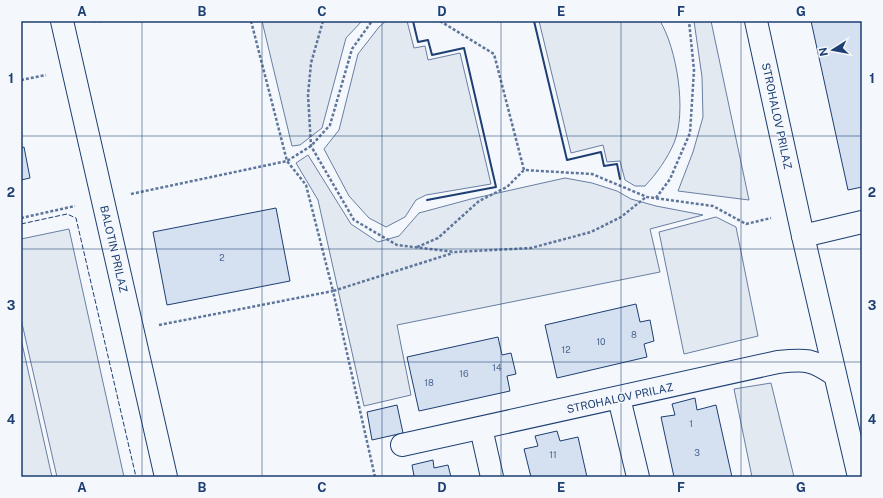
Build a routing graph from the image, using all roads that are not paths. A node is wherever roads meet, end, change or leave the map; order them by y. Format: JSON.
{"nodes":[{"id":1,"x":62,"y":21,"type":"edge"},
{"id":2,"x":756,"y":21,"type":"edge"},
{"id":3,"x":862,"y":222,"type":"edge"},
{"id":4,"x":803,"y":236,"type":"junction"},
{"id":5,"x":835,"y":375,"type":"junction"},
{"id":6,"x":619,"y":398,"type":"junction"},
{"id":7,"x":481,"y":428,"type":"junction"},
{"id":8,"x":402,"y":445,"type":"dead end"},
{"id":9,"x":166,"y":477,"type":"edge"},
{"id":10,"x":492,"y":477,"type":"edge"},
{"id":11,"x":638,"y":477,"type":"edge"},
{"id":12,"x":859,"y":477,"type":"edge"}],
"edges":[{"from":1,"to":9,"type":"street","name":"BALOTIN PRILAZ"},
{"from":2,"to":4,"type":"street","name":"STROHALOV PRILAZ"},
{"from":3,"to":4,"type":"street"},
{"from":4,"to":5,"type":"street","name":"STROHALOV PRILAZ"},
{"from":5,"to":6,"type":"street","name":"STROHALOV PRILAZ"},
{"from":5,"to":12,"type":"street","name":"STROHALOV PRILAZ"},
{"from":6,"to":7,"type":"street","name":"STROHALOV PRILAZ"},
{"from":6,"to":11,"type":"street"},
{"from":7,"to":8,"type":"street","name":"STROHALOV PRILAZ"},
{"from":7,"to":10,"type":"street"}]}
